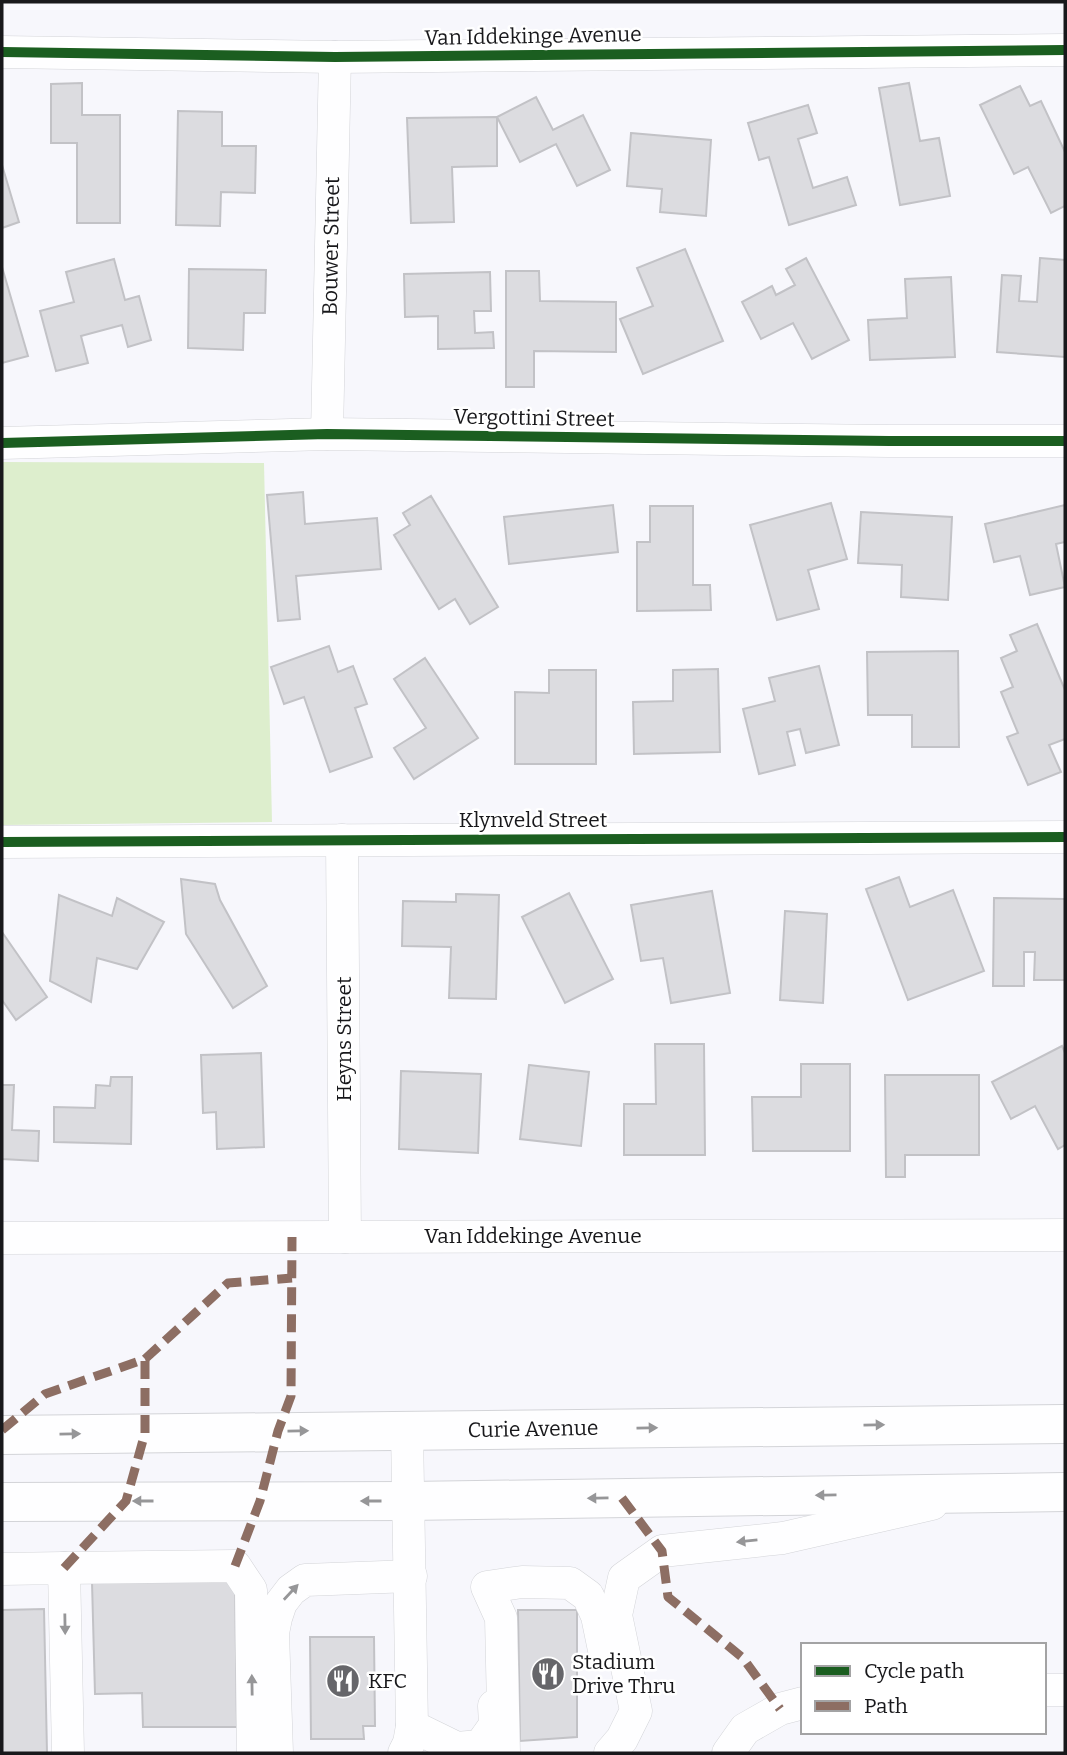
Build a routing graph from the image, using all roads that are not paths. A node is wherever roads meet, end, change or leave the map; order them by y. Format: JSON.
{"nodes":[{"id":1,"x":1065,"y":50,"type":"edge"},
{"id":2,"x":2,"y":52,"type":"edge"},
{"id":3,"x":335,"y":57,"type":"junction"},
{"id":4,"x":327,"y":434,"type":"junction"},
{"id":5,"x":1065,"y":441,"type":"edge"},
{"id":6,"x":2,"y":443,"type":"edge"},
{"id":7,"x":1065,"y":837,"type":"edge"},
{"id":8,"x":342,"y":840,"type":"junction"},
{"id":9,"x":2,"y":842,"type":"edge"},
{"id":10,"x":1065,"y":1234,"type":"edge"},
{"id":11,"x":345,"y":1237,"type":"junction"},
{"id":12,"x":2,"y":1238,"type":"edge"},
{"id":13,"x":1065,"y":1424,"type":"edge"},
{"id":14,"x":407,"y":1430,"type":"junction"},
{"id":15,"x":2,"y":1435,"type":"edge"},
{"id":16,"x":1065,"y":1492,"type":"edge"},
{"id":17,"x":981,"y":1493,"type":"junction"},
{"id":18,"x":408,"y":1501,"type":"junction"},
{"id":19,"x":2,"y":1502,"type":"edge"},
{"id":20,"x":64,"y":1568,"type":"junction"},
{"id":21,"x":2,"y":1569,"type":"edge"},
{"id":22,"x":411,"y":1576,"type":"junction"},
{"id":23,"x":487,"y":1587,"type":"junction"},
{"id":24,"x":616,"y":1615,"type":"junction"},
{"id":25,"x":1065,"y":1689,"type":"edge"},
{"id":26,"x":1046,"y":1690,"type":"edge"},
{"id":27,"x":801,"y":1704,"type":"edge"},
{"id":28,"x":408,"y":1740,"type":"edge"},
{"id":29,"x":736,"y":1741,"type":"edge"},
{"id":30,"x":499,"y":1744,"type":"edge"},
{"id":31,"x":68,"y":1753,"type":"edge"},
{"id":32,"x":253,"y":1753,"type":"edge"},
{"id":33,"x":277,"y":1753,"type":"edge"},
{"id":34,"x":428,"y":1753,"type":"edge"},
{"id":35,"x":590,"y":1753,"type":"edge"},
{"id":36,"x":610,"y":1753,"type":"edge"}],
"edges":[{"from":1,"to":3,"type":"street","name":"Van Iddekinge Avenue"},
{"from":2,"to":3,"type":"street","name":"Van Iddekinge Avenue"},
{"from":3,"to":4,"type":"street","name":"Bouwer Street"},
{"from":4,"to":5,"type":"street","name":"Vergottini Street"},
{"from":4,"to":6,"type":"street","name":"Vergottini Street"},
{"from":7,"to":8,"type":"street","name":"Klynveld Street"},
{"from":8,"to":9,"type":"street","name":"Klynveld Street"},
{"from":8,"to":11,"type":"street","name":"Heyns Street"},
{"from":10,"to":11,"type":"street","name":"Van Iddekinge Avenue"},
{"from":11,"to":12,"type":"street","name":"Van Iddekinge Avenue"},
{"from":14,"to":13,"type":"main road","name":"Curie Avenue","one_way":true},
{"from":15,"to":14,"type":"main road","name":"Curie Avenue","one_way":true},
{"from":14,"to":18,"type":"street"},
{"from":16,"to":17,"type":"main road"},
{"from":17,"to":18,"type":"main road","one_way":true},
{"from":17,"to":24,"type":"street","one_way":true},
{"from":18,"to":19,"type":"main road","one_way":true},
{"from":18,"to":22,"type":"street"},
{"from":20,"to":21,"type":"street"},
{"from":20,"to":31,"type":"street","one_way":true},
{"from":32,"to":20,"type":"street","one_way":true},
{"from":22,"to":28,"type":"street"},
{"from":33,"to":22,"type":"street","one_way":true},
{"from":23,"to":24,"type":"street"},
{"from":23,"to":30,"type":"street"},
{"from":23,"to":35,"type":"street"},
{"from":24,"to":36,"type":"street"},
{"from":25,"to":26,"type":"street"},
{"from":27,"to":29,"type":"street"},
{"from":28,"to":30,"type":"street"},
{"from":28,"to":34,"type":"street"}]}
